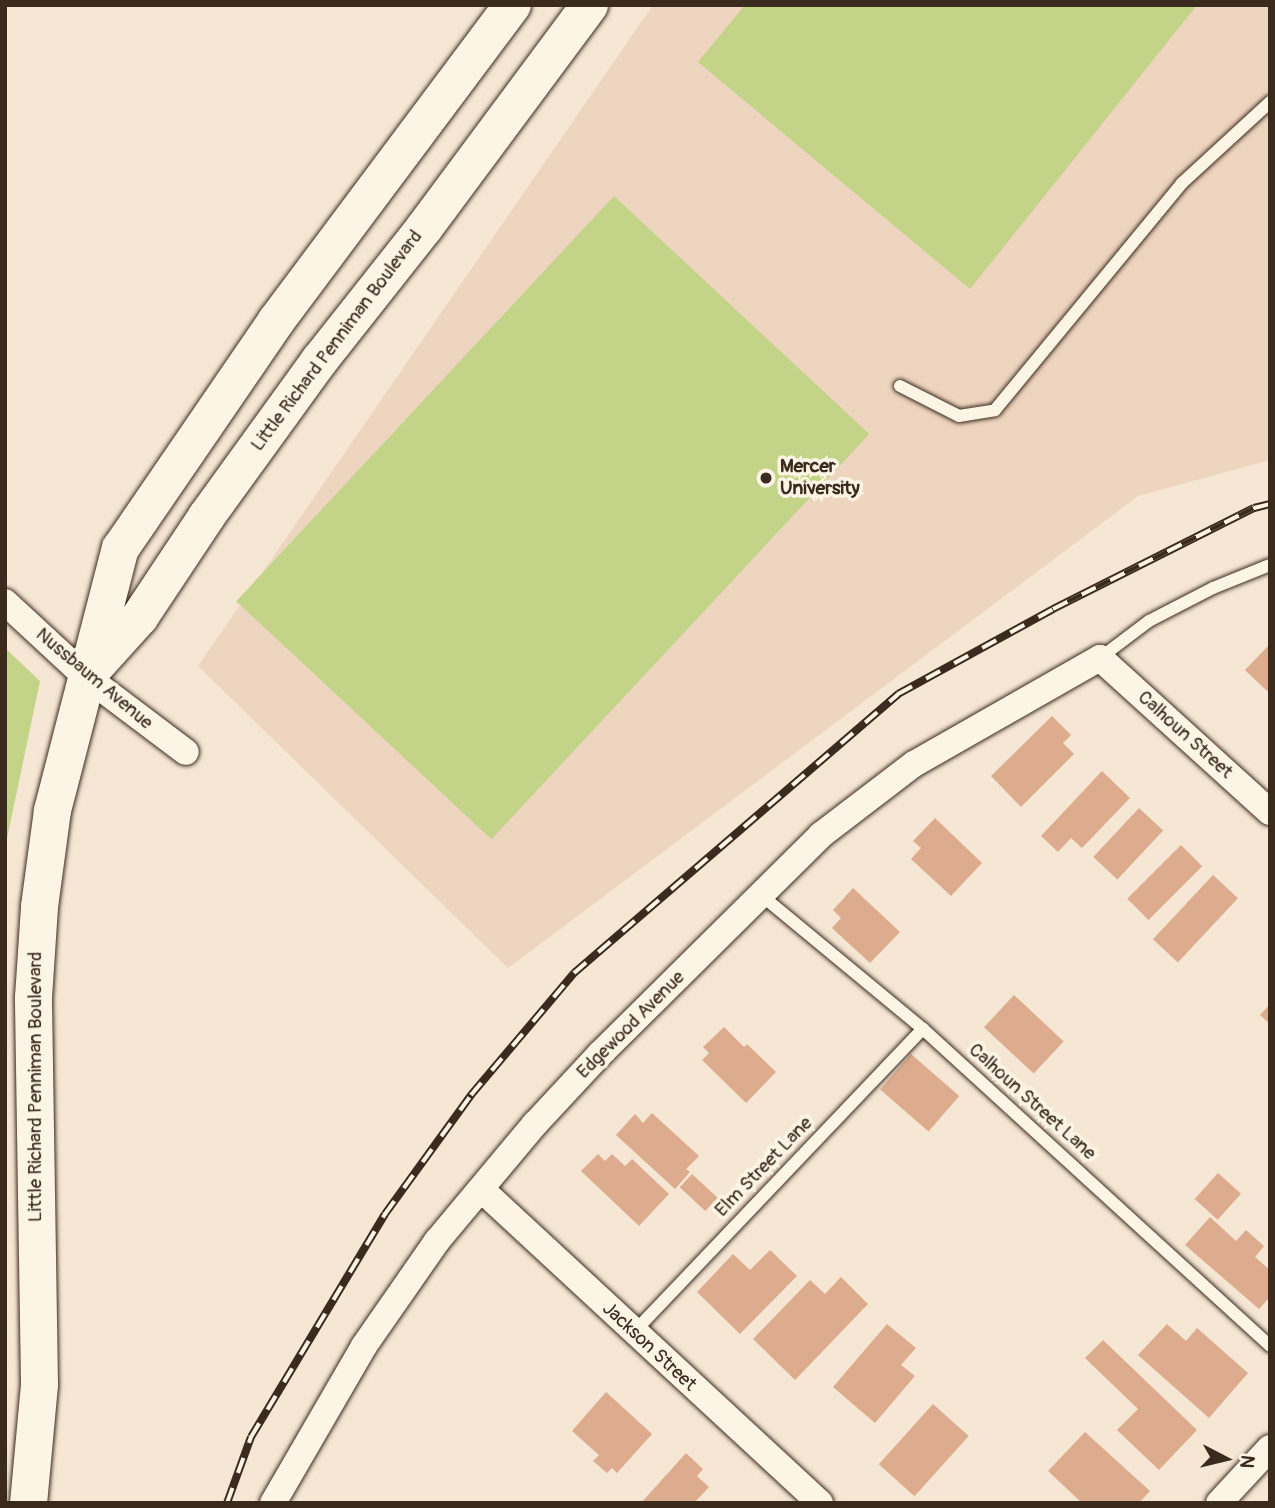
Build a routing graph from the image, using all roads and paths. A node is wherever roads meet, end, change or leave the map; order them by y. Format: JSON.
{"nodes":[{"id":1,"x":512,"y":5,"type":"edge"},
{"id":2,"x":589,"y":5,"type":"edge"},
{"id":3,"x":1270,"y":102,"type":"edge"},
{"id":4,"x":900,"y":387,"type":"dead end"},
{"id":5,"x":1270,"y":565,"type":"edge"},
{"id":6,"x":5,"y":602,"type":"edge"},
{"id":7,"x":1100,"y":658,"type":"junction"},
{"id":8,"x":85,"y":676,"type":"junction"},
{"id":9,"x":186,"y":752,"type":"dead end"},
{"id":10,"x":1270,"y":812,"type":"edge"},
{"id":11,"x":761,"y":895,"type":"junction"},
{"id":12,"x":923,"y":1029,"type":"junction"},
{"id":13,"x":481,"y":1189,"type":"junction"},
{"id":14,"x":634,"y":1333,"type":"junction"},
{"id":15,"x":1270,"y":1346,"type":"edge"},
{"id":16,"x":1270,"y":1448,"type":"edge"},
{"id":17,"x":28,"y":1503,"type":"edge"},
{"id":18,"x":274,"y":1503,"type":"edge"},
{"id":19,"x":820,"y":1503,"type":"edge"},
{"id":20,"x":1219,"y":1503,"type":"edge"}],
"edges":[{"from":1,"to":8,"type":"street","name":"Little Richard Penniman Boulevard"},
{"from":2,"to":8,"type":"street","name":"Little Richard Penniman Boulevard"},
{"from":3,"to":4,"type":"lane"},
{"from":5,"to":7,"type":"lane"},
{"from":6,"to":8,"type":"street","name":"Nussbaum Avenue"},
{"from":7,"to":10,"type":"street","name":"Calhoun Street"},
{"from":7,"to":11,"type":"street","name":"Edgewood Avenue"},
{"from":8,"to":9,"type":"street","name":"Nussbaum Avenue"},
{"from":8,"to":17,"type":"street","name":"Little Richard Penniman Boulevard"},
{"from":11,"to":12,"type":"lane","name":"Calhoun Street Lane"},
{"from":11,"to":13,"type":"street","name":"Edgewood Avenue"},
{"from":12,"to":14,"type":"lane","name":"Elm Street Lane"},
{"from":12,"to":15,"type":"lane","name":"Calhoun Street Lane"},
{"from":13,"to":14,"type":"street","name":"Jackson Street"},
{"from":13,"to":18,"type":"street","name":"Edgewood Avenue"},
{"from":14,"to":19,"type":"street","name":"Jackson Street"},
{"from":16,"to":20,"type":"street"}]}
